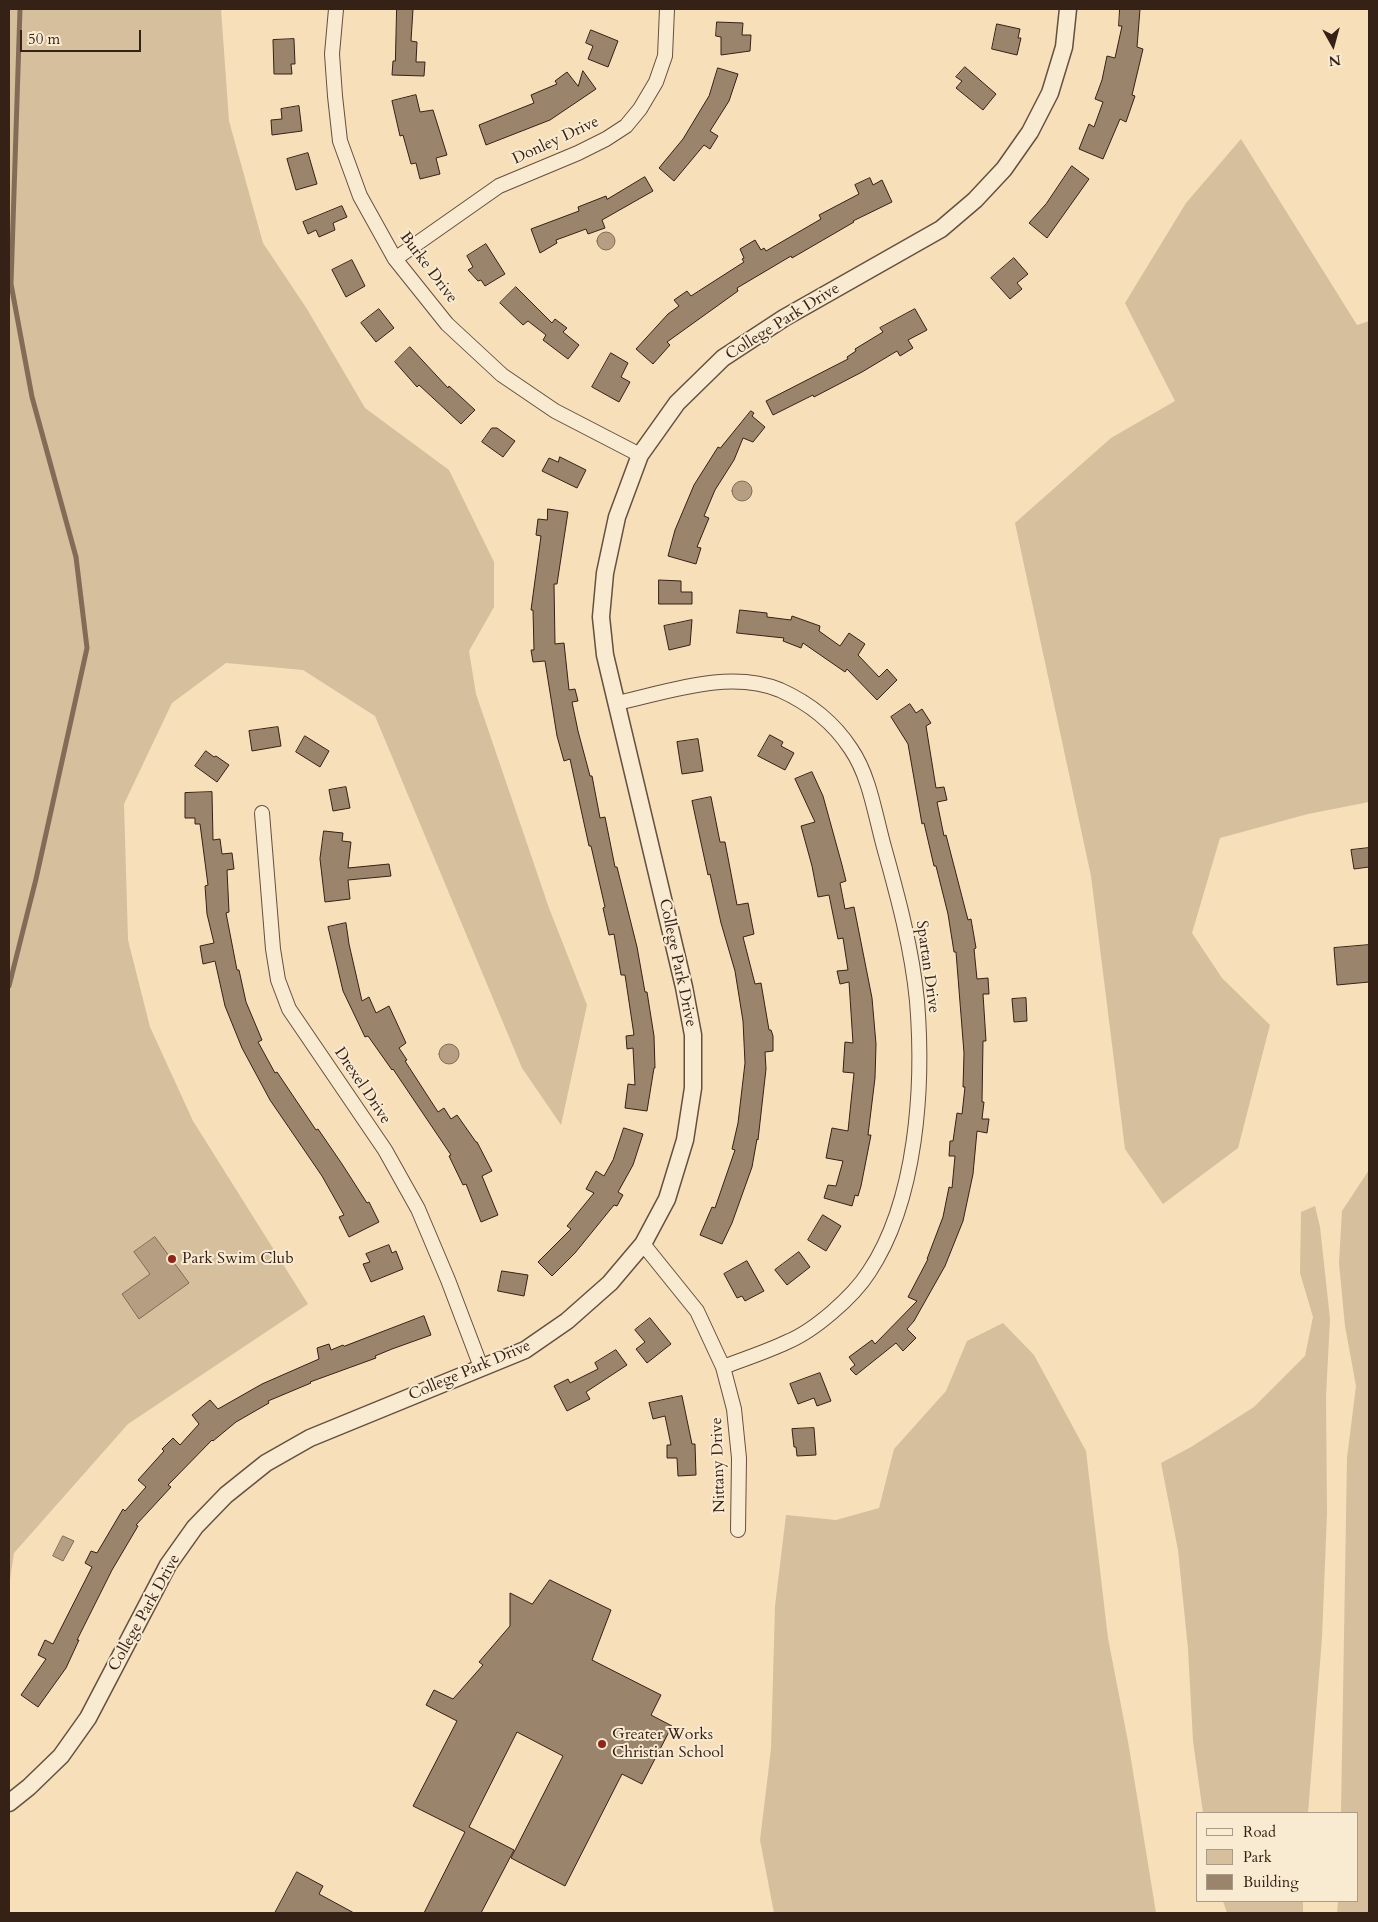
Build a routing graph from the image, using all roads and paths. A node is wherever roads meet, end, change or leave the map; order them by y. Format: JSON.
{"nodes":[{"id":1,"x":336,"y":9,"type":"edge"},
{"id":2,"x":667,"y":9,"type":"edge"},
{"id":3,"x":1068,"y":9,"type":"edge"},
{"id":4,"x":395,"y":259,"type":"junction"},
{"id":5,"x":640,"y":455,"type":"junction"},
{"id":6,"x":616,"y":703,"type":"junction"},
{"id":7,"x":262,"y":813,"type":"dead end"},
{"id":8,"x":643,"y":1244,"type":"junction"},
{"id":9,"x":481,"y":1367,"type":"junction"},
{"id":10,"x":723,"y":1367,"type":"junction"},
{"id":11,"x":738,"y":1530,"type":"dead end"},
{"id":12,"x":9,"y":1802,"type":"edge"}],
"edges":[{"from":1,"to":4,"type":"street","name":"Burke Drive"},
{"from":2,"to":4,"type":"street","name":"Donley Drive"},
{"from":3,"to":5,"type":"street","name":"College Park Drive"},
{"from":4,"to":5,"type":"street","name":"Burke Drive"},
{"from":5,"to":6,"type":"street","name":"College Park Drive"},
{"from":6,"to":8,"type":"street","name":"College Park Drive"},
{"from":6,"to":10,"type":"street","name":"Spartan Drive"},
{"from":7,"to":9,"type":"street","name":"Drexel Drive"},
{"from":8,"to":9,"type":"street","name":"College Park Drive"},
{"from":8,"to":10,"type":"street","name":"Nittany Drive"},
{"from":9,"to":12,"type":"street","name":"College Park Drive"},
{"from":10,"to":11,"type":"street","name":"Nittany Drive"}]}
